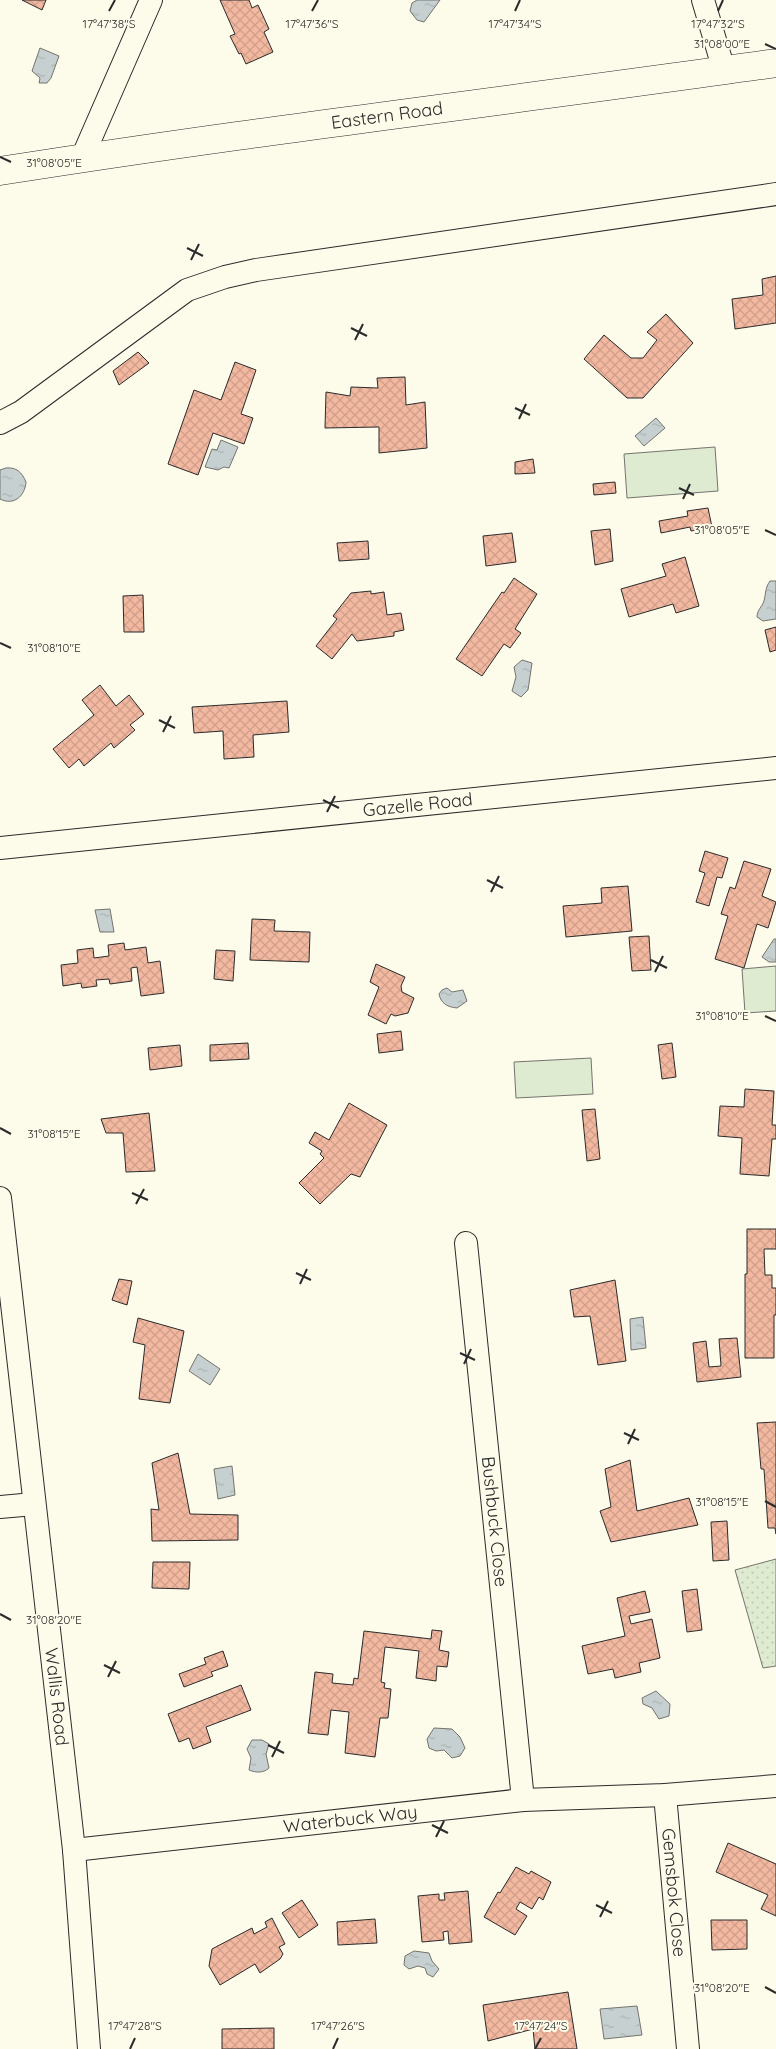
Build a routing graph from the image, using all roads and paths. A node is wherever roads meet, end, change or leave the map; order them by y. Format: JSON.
{"nodes":[{"id":1,"x":151,"y":0,"type":"edge"},
{"id":2,"x":703,"y":0,"type":"edge"},
{"id":3,"x":776,"y":63,"type":"edge"},
{"id":4,"x":724,"y":70,"type":"junction"},
{"id":5,"x":82,"y":158,"type":"junction"},
{"id":6,"x":0,"y":171,"type":"edge"},
{"id":7,"x":776,"y":194,"type":"edge"},
{"id":8,"x":0,"y":423,"type":"edge"},
{"id":9,"x":776,"y":768,"type":"edge"},
{"id":10,"x":0,"y":848,"type":"edge"},
{"id":11,"x":0,"y":1198,"type":"edge"},
{"id":12,"x":466,"y":1243,"type":"dead end"},
{"id":13,"x":34,"y":1504,"type":"junction"},
{"id":14,"x":0,"y":1507,"type":"edge"},
{"id":15,"x":776,"y":1786,"type":"edge"},
{"id":16,"x":665,"y":1795,"type":"junction"},
{"id":17,"x":523,"y":1800,"type":"junction"},
{"id":18,"x":74,"y":1850,"type":"junction"},
{"id":19,"x":88,"y":2049,"type":"edge"},
{"id":20,"x":688,"y":2049,"type":"edge"}],
"edges":[{"from":1,"to":5,"type":"street"},
{"from":2,"to":4,"type":"street"},
{"from":3,"to":4,"type":"main road","name":"Eastern Road"},
{"from":4,"to":5,"type":"main road","name":"Eastern Road"},
{"from":5,"to":6,"type":"main road","name":"Eastern Road"},
{"from":7,"to":8,"type":"street"},
{"from":9,"to":10,"type":"street","name":"Gazelle Road"},
{"from":11,"to":13,"type":"street","name":"Wallis Road"},
{"from":12,"to":17,"type":"street","name":"Bushbuck Close"},
{"from":13,"to":14,"type":"street"},
{"from":13,"to":18,"type":"street","name":"Wallis Road"},
{"from":15,"to":16,"type":"street","name":"Waterbuck Way"},
{"from":16,"to":17,"type":"street","name":"Waterbuck Way"},
{"from":16,"to":20,"type":"street","name":"Gemsbok Close"},
{"from":17,"to":18,"type":"street","name":"Waterbuck Way"},
{"from":18,"to":19,"type":"street","name":"Wallis Road"}]}
